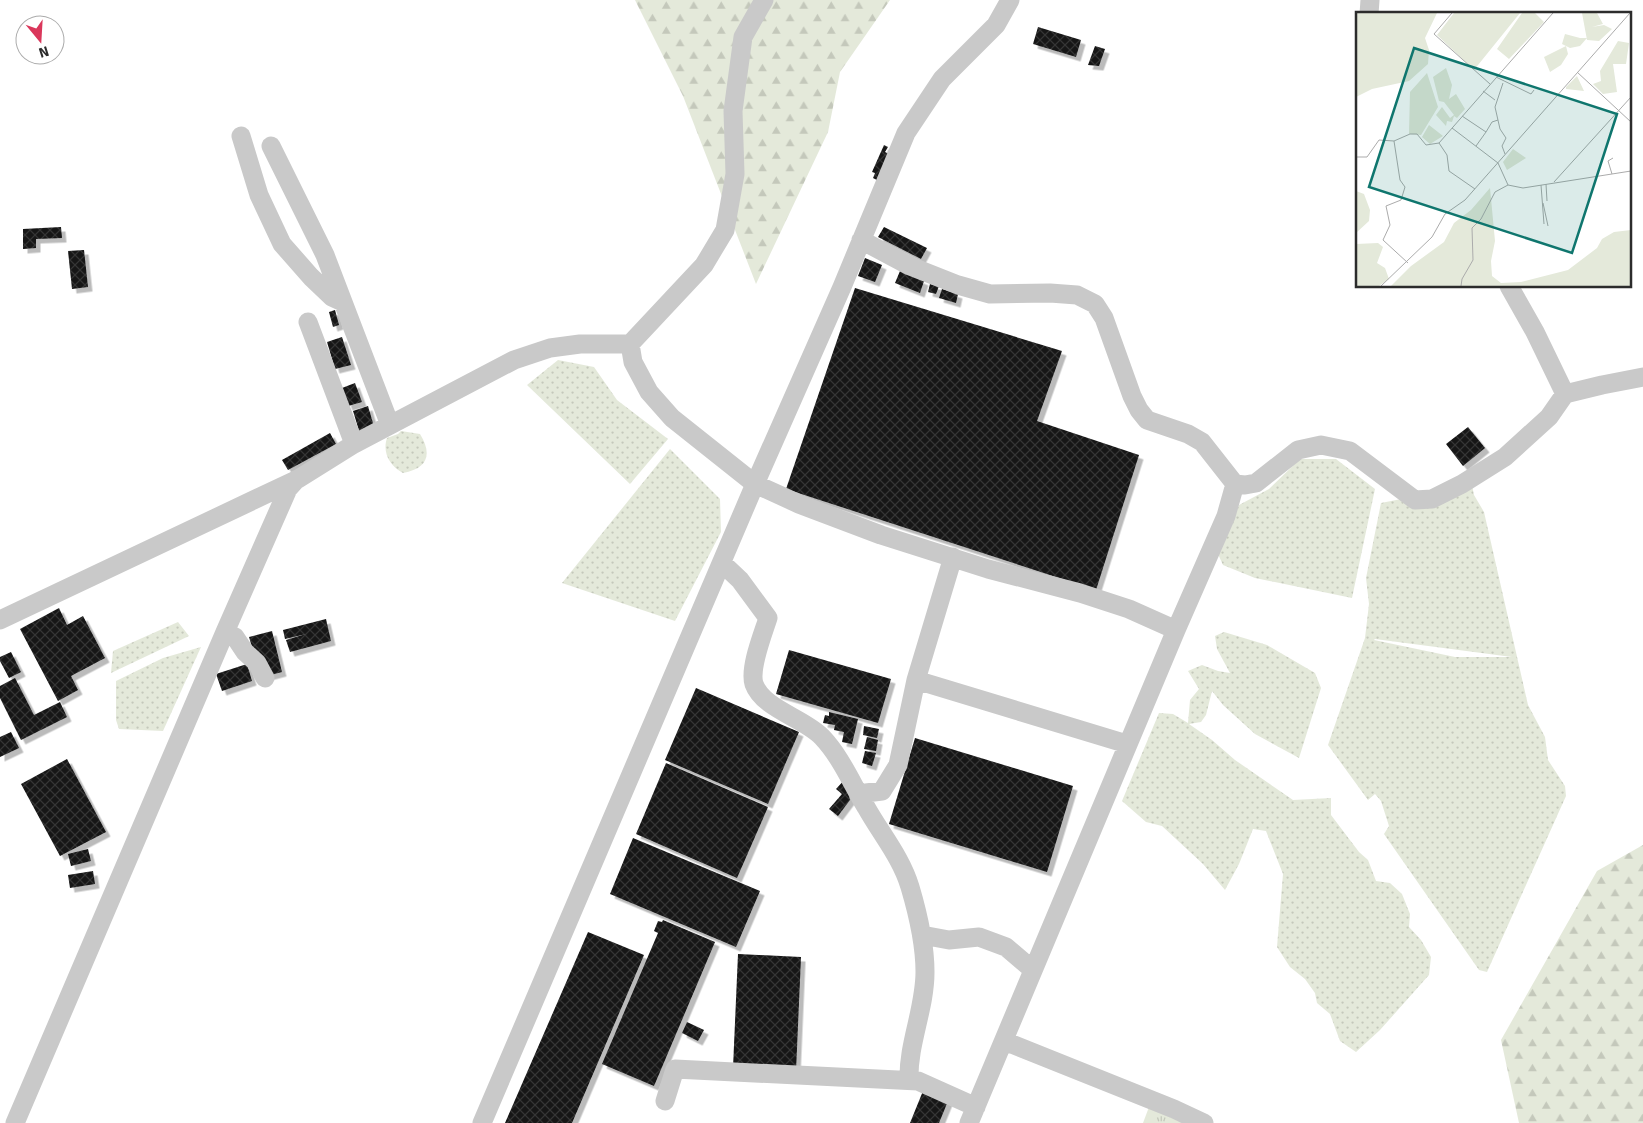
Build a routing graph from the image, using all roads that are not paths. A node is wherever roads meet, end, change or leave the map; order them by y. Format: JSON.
{"nodes":[{"id":1,"x":764,"y":0,"type":"edge"},
{"id":2,"x":1010,"y":0,"type":"edge"},
{"id":3,"x":241,"y":136,"type":"dead end"},
{"id":4,"x":271,"y":146,"type":"dead end"},
{"id":5,"x":861,"y":240,"type":"junction"},
{"id":6,"x":1510,"y":288,"type":"edge"},
{"id":7,"x":343,"y":302,"type":"junction"},
{"id":8,"x":308,"y":322,"type":"dead end"},
{"id":9,"x":630,"y":344,"type":"junction"},
{"id":10,"x":1643,"y":377,"type":"edge"},
{"id":11,"x":1564,"y":394,"type":"junction"},
{"id":12,"x":390,"y":425,"type":"junction"},
{"id":13,"x":354,"y":444,"type":"junction"},
{"id":14,"x":298,"y":479,"type":"junction"},
{"id":15,"x":755,"y":484,"type":"junction"},
{"id":16,"x":1235,"y":484,"type":"junction"},
{"id":17,"x":953,"y":557,"type":"junction"},
{"id":18,"x":722,"y":563,"type":"junction"},
{"id":19,"x":0,"y":620,"type":"edge"},
{"id":20,"x":1176,"y":630,"type":"junction"},
{"id":21,"x":225,"y":632,"type":"junction"},
{"id":22,"x":265,"y":678,"type":"dead end"},
{"id":23,"x":916,"y":680,"type":"junction"},
{"id":24,"x":1127,"y":744,"type":"junction"},
{"id":25,"x":858,"y":794,"type":"junction"},
{"id":26,"x":922,"y":935,"type":"junction"},
{"id":27,"x":1033,"y":970,"type":"junction"},
{"id":28,"x":1004,"y":1041,"type":"junction"},
{"id":29,"x":910,"y":1080,"type":"junction"},
{"id":30,"x":665,"y":1101,"type":"dead end"},
{"id":31,"x":972,"y":1115,"type":"edge"},
{"id":32,"x":15,"y":1123,"type":"edge"},
{"id":33,"x":482,"y":1123,"type":"edge"},
{"id":34,"x":1204,"y":1123,"type":"edge"}],
"edges":[{"from":1,"to":9,"type":"street"},
{"from":2,"to":5,"type":"street"},
{"from":3,"to":7,"type":"street"},
{"from":4,"to":7,"type":"street"},
{"from":5,"to":15,"type":"street"},
{"from":5,"to":16,"type":"street"},
{"from":6,"to":11,"type":"street"},
{"from":7,"to":12,"type":"street"},
{"from":8,"to":13,"type":"street"},
{"from":9,"to":12,"type":"street"},
{"from":9,"to":15,"type":"street"},
{"from":10,"to":11,"type":"street"},
{"from":11,"to":16,"type":"street"},
{"from":12,"to":13,"type":"street"},
{"from":13,"to":14,"type":"street"},
{"from":14,"to":19,"type":"street"},
{"from":14,"to":21,"type":"street"},
{"from":15,"to":17,"type":"street"},
{"from":15,"to":18,"type":"street"},
{"from":16,"to":20,"type":"street"},
{"from":17,"to":20,"type":"street"},
{"from":17,"to":23,"type":"street"},
{"from":18,"to":25,"type":"street"},
{"from":18,"to":33,"type":"street"},
{"from":20,"to":24,"type":"street"},
{"from":21,"to":22,"type":"street"},
{"from":21,"to":32,"type":"street"},
{"from":23,"to":24,"type":"street"},
{"from":23,"to":25,"type":"street"},
{"from":24,"to":27,"type":"street"},
{"from":25,"to":26,"type":"street"},
{"from":26,"to":27,"type":"street"},
{"from":26,"to":29,"type":"street"},
{"from":27,"to":28,"type":"street"},
{"from":28,"to":31,"type":"street"},
{"from":28,"to":34,"type":"street"},
{"from":29,"to":30,"type":"street"},
{"from":29,"to":31,"type":"street"}]}
